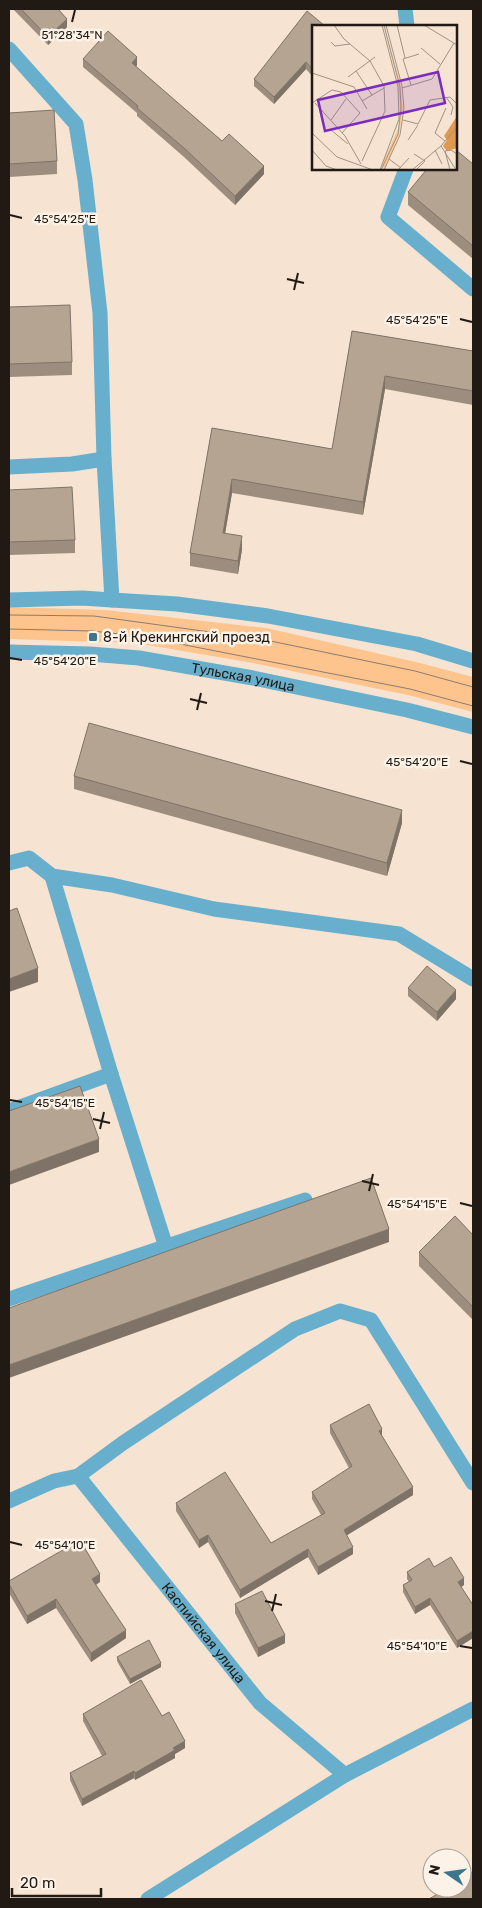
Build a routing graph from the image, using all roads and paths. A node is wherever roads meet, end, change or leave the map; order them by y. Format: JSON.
{"nodes":[{"id":1,"x":405,"y":9,"type":"edge"},
{"id":2,"x":407,"y":25,"type":"edge"},
{"id":3,"x":9,"y":49,"type":"edge"},
{"id":4,"x":406,"y":170,"type":"edge"},
{"id":5,"x":473,"y":288,"type":"edge"},
{"id":6,"x":104,"y":458,"type":"junction"},
{"id":7,"x":9,"y":467,"type":"edge"},
{"id":8,"x":9,"y":600,"type":"edge"},
{"id":9,"x":112,"y":600,"type":"junction"},
{"id":10,"x":9,"y":652,"type":"edge"},
{"id":11,"x":473,"y":661,"type":"edge"},
{"id":12,"x":473,"y":726,"type":"edge"},
{"id":13,"x":9,"y":864,"type":"edge"},
{"id":14,"x":52,"y":876,"type":"junction"},
{"id":15,"x":473,"y":979,"type":"edge"},
{"id":16,"x":111,"y":1074,"type":"junction"},
{"id":17,"x":9,"y":1111,"type":"edge"},
{"id":18,"x":305,"y":1200,"type":"edge"},
{"id":19,"x":166,"y":1247,"type":"junction"},
{"id":20,"x":9,"y":1299,"type":"edge"},
{"id":21,"x":78,"y":1476,"type":"junction"},
{"id":22,"x":473,"y":1482,"type":"edge"},
{"id":23,"x":9,"y":1501,"type":"edge"},
{"id":24,"x":473,"y":1709,"type":"edge"},
{"id":25,"x":345,"y":1775,"type":"junction"},
{"id":26,"x":148,"y":1899,"type":"edge"}],
"edges":[{"from":1,"to":2,"type":"street"},
{"from":3,"to":6,"type":"street"},
{"from":4,"to":5,"type":"street"},
{"from":6,"to":7,"type":"street"},
{"from":6,"to":9,"type":"street"},
{"from":8,"to":9,"type":"street"},
{"from":9,"to":11,"type":"street"},
{"from":10,"to":12,"type":"street","name":"Тульская улица"},
{"from":13,"to":14,"type":"street"},
{"from":14,"to":15,"type":"street"},
{"from":14,"to":16,"type":"street"},
{"from":16,"to":17,"type":"street"},
{"from":16,"to":19,"type":"street"},
{"from":18,"to":19,"type":"street"},
{"from":19,"to":20,"type":"street"},
{"from":21,"to":22,"type":"street"},
{"from":21,"to":23,"type":"street"},
{"from":21,"to":25,"type":"street","name":"Каспийская улица"},
{"from":24,"to":25,"type":"street"},
{"from":25,"to":26,"type":"street"}]}
